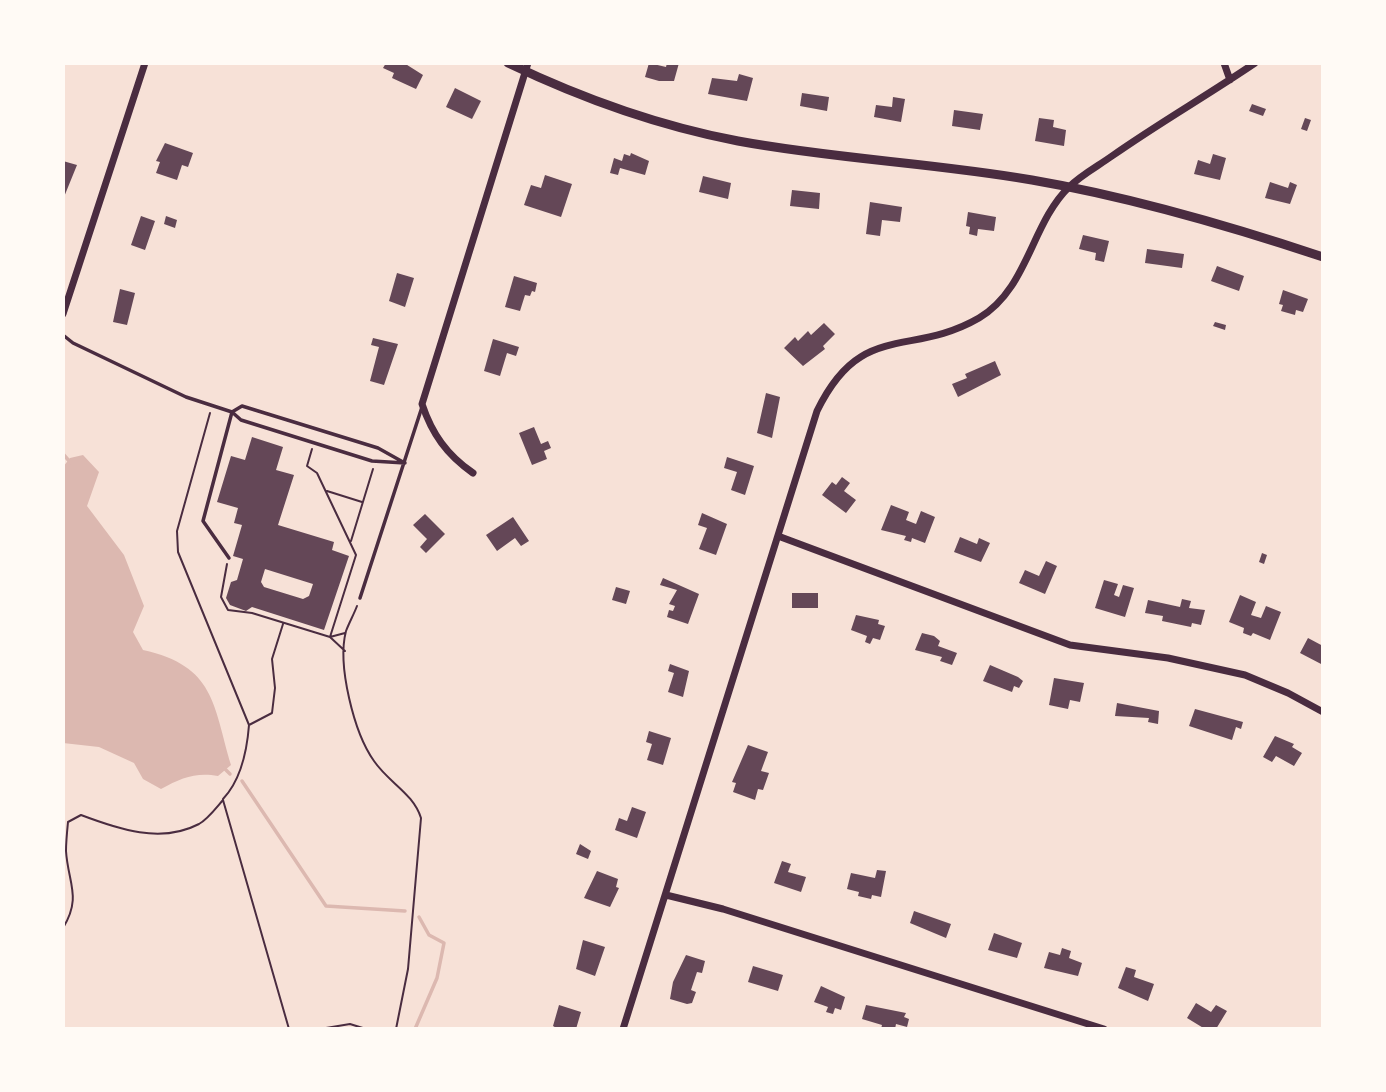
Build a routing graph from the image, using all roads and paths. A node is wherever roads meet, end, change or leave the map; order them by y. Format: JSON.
{"nodes":[{"id":1,"x":145,"y":63,"type":"edge"},
{"id":2,"x":508,"y":63,"type":"edge"},
{"id":3,"x":1224,"y":63,"type":"edge"},
{"id":4,"x":1255,"y":63,"type":"edge"},
{"id":5,"x":527,"y":67,"type":"edge"},
{"id":6,"x":1230,"y":80,"type":"junction"},
{"id":7,"x":1068,"y":187,"type":"junction"},
{"id":8,"x":1323,"y":257,"type":"edge"},
{"id":9,"x":63,"y":314,"type":"edge"},
{"id":10,"x":63,"y":335,"type":"edge"},
{"id":11,"x":422,"y":404,"type":"junction"},
{"id":12,"x":212,"y":406,"type":"junction"},
{"id":13,"x":232,"y":412,"type":"junction"},
{"id":14,"x":314,"y":443,"type":"junction"},
{"id":15,"x":405,"y":463,"type":"junction"},
{"id":16,"x":374,"y":468,"type":"dead end"},
{"id":17,"x":473,"y":473,"type":"dead end"},
{"id":18,"x":325,"y":490,"type":"junction"},
{"id":19,"x":363,"y":502,"type":"junction"},
{"id":20,"x":778,"y":536,"type":"junction"},
{"id":21,"x":351,"y":542,"type":"junction"},
{"id":22,"x":229,"y":558,"type":"joint"},
{"id":23,"x":360,"y":598,"type":"joint"},
{"id":24,"x":282,"y":624,"type":"junction"},
{"id":25,"x":346,"y":633,"type":"junction"},
{"id":26,"x":330,"y":637,"type":"junction"},
{"id":27,"x":345,"y":651,"type":"junction"},
{"id":28,"x":1323,"y":712,"type":"edge"},
{"id":29,"x":248,"y":725,"type":"junction"},
{"id":30,"x":223,"y":800,"type":"junction"},
{"id":31,"x":666,"y":895,"type":"junction"},
{"id":32,"x":63,"y":928,"type":"edge"},
{"id":33,"x":289,"y":1029,"type":"edge"},
{"id":34,"x":320,"y":1029,"type":"edge"},
{"id":35,"x":366,"y":1029,"type":"edge"},
{"id":36,"x":396,"y":1029,"type":"edge"},
{"id":37,"x":623,"y":1029,"type":"edge"},
{"id":38,"x":1104,"y":1029,"type":"edge"}],
"edges":[{"from":1,"to":9,"type":"street"},
{"from":2,"to":5,"type":"street"},
{"from":3,"to":6,"type":"street"},
{"from":4,"to":6,"type":"street"},
{"from":5,"to":7,"type":"street"},
{"from":5,"to":11,"type":"street"},
{"from":6,"to":7,"type":"street"},
{"from":7,"to":8,"type":"street"},
{"from":7,"to":20,"type":"street"},
{"from":10,"to":12,"type":"lane"},
{"from":11,"to":15,"type":"lane"},
{"from":11,"to":17,"type":"street"},
{"from":12,"to":13,"type":"lane"},
{"from":12,"to":29,"type":"path"},
{"from":13,"to":14,"type":"lane"},
{"from":13,"to":15,"type":"lane"},
{"from":13,"to":22,"type":"lane"},
{"from":14,"to":15,"type":"lane"},
{"from":14,"to":18,"type":"path"},
{"from":15,"to":23,"type":"lane"},
{"from":16,"to":19,"type":"path"},
{"from":18,"to":19,"type":"path"},
{"from":18,"to":21,"type":"path"},
{"from":19,"to":21,"type":"path"},
{"from":20,"to":28,"type":"street"},
{"from":20,"to":31,"type":"street"},
{"from":21,"to":26,"type":"path"},
{"from":22,"to":24,"type":"path"},
{"from":23,"to":25,"type":"path"},
{"from":24,"to":26,"type":"path"},
{"from":24,"to":29,"type":"path"},
{"from":25,"to":26,"type":"path"},
{"from":25,"to":27,"type":"path"},
{"from":26,"to":27,"type":"path"},
{"from":27,"to":36,"type":"path"},
{"from":29,"to":30,"type":"path"},
{"from":30,"to":32,"type":"path"},
{"from":30,"to":33,"type":"path"},
{"from":31,"to":37,"type":"street"},
{"from":31,"to":38,"type":"street"},
{"from":34,"to":35,"type":"path"}]}
